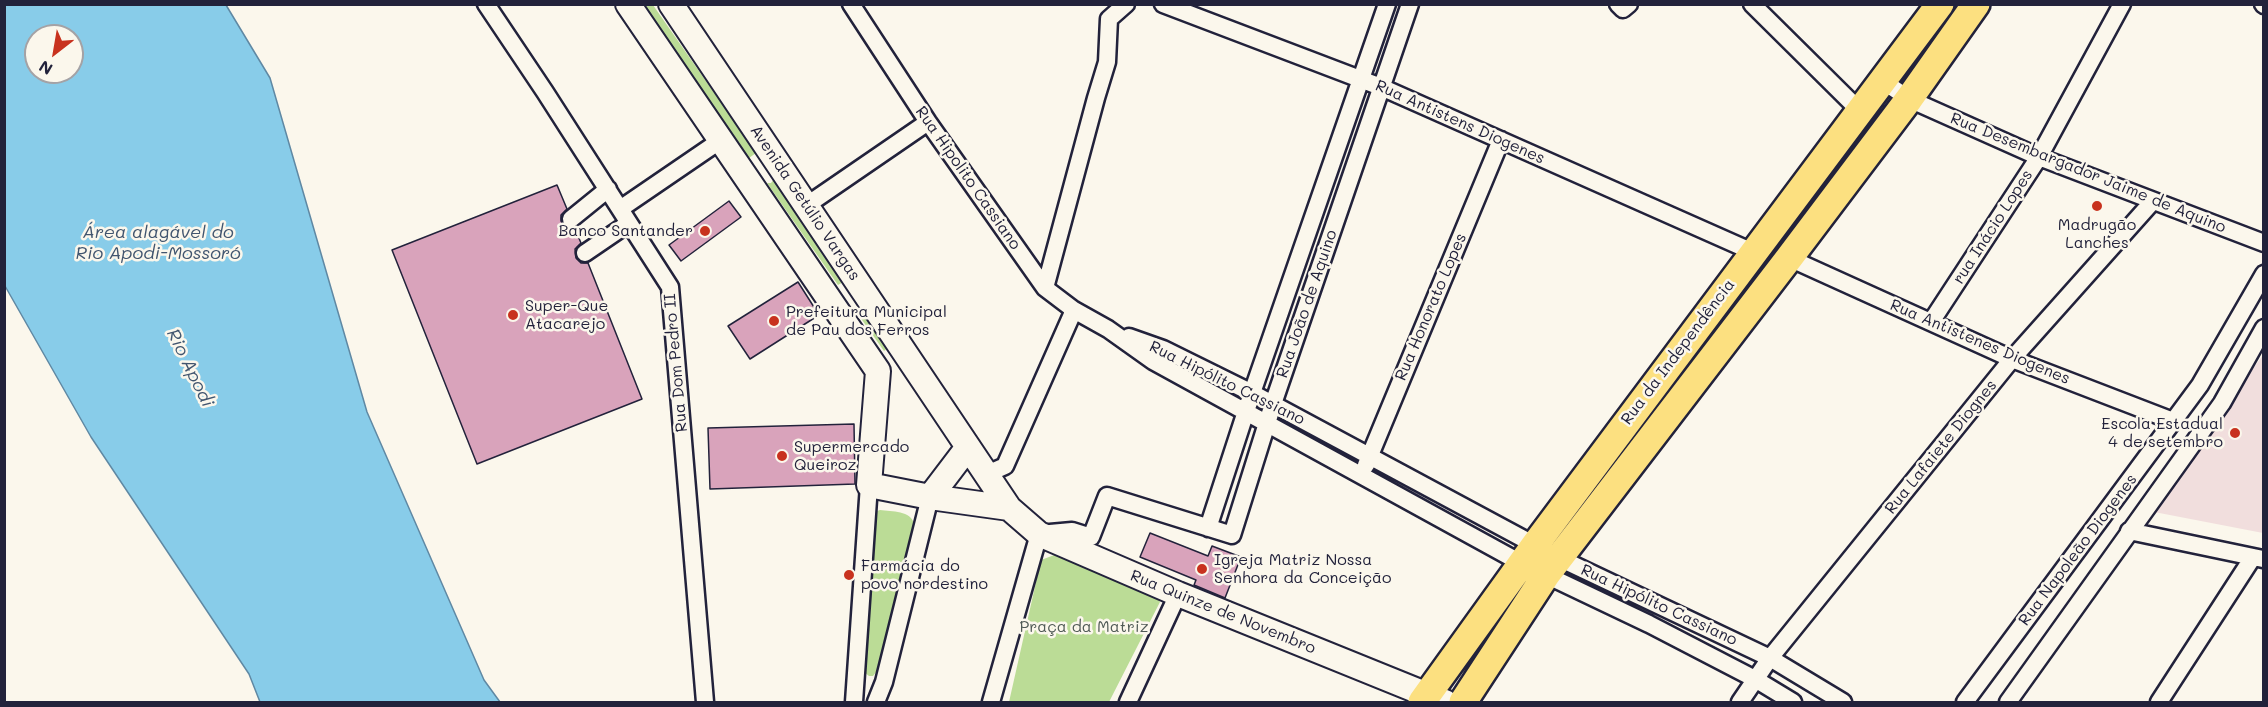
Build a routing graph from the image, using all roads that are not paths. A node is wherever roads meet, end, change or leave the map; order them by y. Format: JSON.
{"nodes":[{"id":1,"x":486,"y":4,"type":"edge"},
{"id":2,"x":628,"y":4,"type":"edge"},
{"id":3,"x":671,"y":4,"type":"edge"},
{"id":4,"x":851,"y":4,"type":"edge"},
{"id":5,"x":1126,"y":4,"type":"edge"},
{"id":6,"x":1163,"y":4,"type":"edge"},
{"id":7,"x":1387,"y":4,"type":"edge"},
{"id":8,"x":1410,"y":4,"type":"edge"},
{"id":9,"x":1752,"y":4,"type":"edge"},
{"id":10,"x":1976,"y":4,"type":"edge"},
{"id":11,"x":2122,"y":4,"type":"edge"},
{"id":12,"x":1933,"y":7,"type":"edge"},
{"id":13,"x":1361,"y":79,"type":"junction"},
{"id":14,"x":1883,"y":81,"type":"junction"},
{"id":15,"x":1382,"y":87,"type":"junction"},
{"id":16,"x":1909,"y":99,"type":"junction"},
{"id":17,"x":1860,"y":111,"type":"junction"},
{"id":18,"x":928,"y":122,"type":"junction"},
{"id":19,"x":721,"y":140,"type":"junction"},
{"id":20,"x":1501,"y":140,"type":"junction"},
{"id":21,"x":2039,"y":157,"type":"junction"},
{"id":22,"x":608,"y":189,"type":"junction"},
{"id":23,"x":2153,"y":201,"type":"junction"},
{"id":24,"x":807,"y":205,"type":"junction"},
{"id":25,"x":625,"y":216,"type":"junction"},
{"id":26,"x":571,"y":219,"type":"dead end"},
{"id":27,"x":2264,"y":243,"type":"edge"},
{"id":28,"x":1753,"y":252,"type":"junction"},
{"id":29,"x":585,"y":253,"type":"dead end"},
{"id":30,"x":1789,"y":258,"type":"junction"},
{"id":31,"x":2264,"y":274,"type":"edge"},
{"id":32,"x":1045,"y":288,"type":"junction"},
{"id":33,"x":1074,"y":310,"type":"junction"},
{"id":34,"x":1931,"y":322,"type":"junction"},
{"id":35,"x":2264,"y":328,"type":"edge"},
{"id":36,"x":1108,"y":329,"type":"junction"},
{"id":37,"x":2012,"y":359,"type":"junction"},
{"id":38,"x":2200,"y":385,"type":"junction"},
{"id":39,"x":1252,"y":393,"type":"junction"},
{"id":40,"x":2222,"y":403,"type":"junction"},
{"id":41,"x":1273,"y":404,"type":"junction"},
{"id":42,"x":1246,"y":413,"type":"junction"},
{"id":43,"x":2173,"y":421,"type":"junction"},
{"id":44,"x":1267,"y":423,"type":"junction"},
{"id":45,"x":968,"y":447,"type":"junction"},
{"id":46,"x":1370,"y":455,"type":"junction"},
{"id":47,"x":987,"y":474,"type":"junction"},
{"id":48,"x":1362,"y":475,"type":"junction"},
{"id":49,"x":869,"y":485,"type":"junction"},
{"id":50,"x":930,"y":497,"type":"junction"},
{"id":51,"x":1009,"y":508,"type":"junction"},
{"id":52,"x":1208,"y":528,"type":"junction"},
{"id":53,"x":2130,"y":531,"type":"junction"},
{"id":54,"x":1039,"y":534,"type":"junction"},
{"id":55,"x":1528,"y":554,"type":"junction"},
{"id":56,"x":2258,"y":558,"type":"edge"},
{"id":57,"x":1552,"y":566,"type":"junction"},
{"id":58,"x":1178,"y":594,"type":"junction"},
{"id":59,"x":1770,"y":658,"type":"junction"},
{"id":60,"x":1755,"y":679,"type":"junction"},
{"id":61,"x":1431,"y":700,"type":"edge"},
{"id":62,"x":705,"y":702,"type":"edge"},
{"id":63,"x":854,"y":702,"type":"edge"},
{"id":64,"x":876,"y":702,"type":"edge"},
{"id":65,"x":991,"y":702,"type":"edge"},
{"id":66,"x":1128,"y":702,"type":"edge"},
{"id":67,"x":1463,"y":702,"type":"edge"},
{"id":68,"x":1740,"y":702,"type":"edge"},
{"id":69,"x":1793,"y":702,"type":"edge"},
{"id":70,"x":1843,"y":702,"type":"edge"},
{"id":71,"x":1965,"y":702,"type":"edge"},
{"id":72,"x":2008,"y":702,"type":"edge"},
{"id":73,"x":2159,"y":702,"type":"edge"}],
"edges":[{"from":1,"to":22,"type":"street","name":"Rua Dom Pedro II"},
{"from":2,"to":19,"type":"main road","name":"Avenida Getúlio Vargas"},
{"from":3,"to":24,"type":"main road","name":"Avenida Getúlio Vargas"},
{"from":4,"to":18,"type":"street","name":"Rua Hipolito Cassiano"},
{"from":5,"to":32,"type":"street"},
{"from":6,"to":13,"type":"street","name":"Rua Antistens Diogenes"},
{"from":7,"to":13,"type":"street","name":"Rua João de Aquino"},
{"from":8,"to":15,"type":"street","name":"Rua João de Aquino"},
{"from":9,"to":17,"type":"street"},
{"from":10,"to":16,"type":"highway","name":"Rua da Independência"},
{"from":11,"to":21,"type":"street","name":"rua Inácio Lopes"},
{"from":12,"to":14,"type":"highway","name":"Rua da Independência"},
{"from":13,"to":15,"type":"street","name":"Rua Antistens Diogenes"},
{"from":13,"to":39,"type":"street","name":"Rua João de Aquino"},
{"from":14,"to":16,"type":"street","name":"Rua Desembargador Jaime de Aquino"},
{"from":14,"to":17,"type":"highway","name":"Rua da Independência"},
{"from":15,"to":20,"type":"street","name":"Rua Antistens Diogenes"},
{"from":15,"to":41,"type":"street","name":"Rua João de Aquino"},
{"from":16,"to":21,"type":"street","name":"Rua Desembargador Jaime de Aquino"},
{"from":16,"to":30,"type":"highway","name":"Rua da Independência"},
{"from":17,"to":28,"type":"highway","name":"Rua da Independência"},
{"from":18,"to":24,"type":"street"},
{"from":18,"to":32,"type":"street","name":"Rua Hipolito Cassiano"},
{"from":19,"to":25,"type":"street"},
{"from":19,"to":49,"type":"main road","name":"Avenida Getúlio Vargas"},
{"from":20,"to":28,"type":"street","name":"Rua Antistens Diogenes"},
{"from":20,"to":46,"type":"street","name":"Rua Honorato Lopes"},
{"from":21,"to":23,"type":"street","name":"Rua Desembargador Jaime de Aquino"},
{"from":21,"to":34,"type":"street","name":"rua Inácio Lopes"},
{"from":22,"to":25,"type":"street","name":"Rua Dom Pedro II"},
{"from":22,"to":26,"type":"street"},
{"from":23,"to":27,"type":"street","name":"Rua Desembargador Jaime de Aquino"},
{"from":23,"to":37,"type":"street","name":"Rua Lafaiete Diognes"},
{"from":24,"to":45,"type":"main road","name":"Avenida Getúlio Vargas"},
{"from":25,"to":29,"type":"street"},
{"from":25,"to":62,"type":"street","name":"Rua Dom Pedro II"},
{"from":28,"to":55,"type":"highway","name":"Rua da Independência"},
{"from":30,"to":34,"type":"street","name":"Rua Antistenes Diogenes"},
{"from":30,"to":57,"type":"highway","name":"Rua da Independência"},
{"from":31,"to":38,"type":"street","name":"Rua Napoleão Diogenes"},
{"from":32,"to":33,"type":"street","name":"Rua Hipolito Cassiano"},
{"from":33,"to":36,"type":"street","name":"Rua Hipolito Cassiano"},
{"from":33,"to":47,"type":"street"},
{"from":34,"to":37,"type":"street","name":"Rua Antistenes Diogenes"},
{"from":35,"to":40,"type":"street","name":"Rua Napoleão Diogenes"},
{"from":36,"to":39,"type":"street","name":"Rua Hipólito Cassiano"},
{"from":36,"to":42,"type":"street","name":"Rua Hipólito Cassiano"},
{"from":37,"to":43,"type":"street","name":"Rua Antistenes Diogenes"},
{"from":37,"to":59,"type":"street","name":"Rua Lafaiete Diognes"},
{"from":38,"to":40,"type":"street"},
{"from":38,"to":43,"type":"street","name":"Rua Napoleão Diogenes"},
{"from":39,"to":41,"type":"street","name":"Rua Hipólito Cassiano"},
{"from":39,"to":42,"type":"street","name":"Rua João de Aquino"},
{"from":40,"to":53,"type":"street","name":"Rua Napoleão Diogenes"},
{"from":41,"to":44,"type":"street","name":"Rua João de Aquino"},
{"from":41,"to":46,"type":"street","name":"Rua Hipólito Cassiano"},
{"from":42,"to":44,"type":"street","name":"Rua Hipólito Cassiano"},
{"from":42,"to":52,"type":"street","name":"Rua João de Aquino"},
{"from":43,"to":71,"type":"street","name":"Rua Napoleão Diogenes"},
{"from":44,"to":48,"type":"street","name":"Rua Hipólito Cassiano"},
{"from":44,"to":52,"type":"street","name":"Rua João de Aquino"},
{"from":45,"to":47,"type":"main road","name":"Avenida Getúlio Vargas"},
{"from":45,"to":50,"type":"main road"},
{"from":46,"to":48,"type":"street","name":"Rua Honorato Lopes"},
{"from":46,"to":55,"type":"street","name":"Rua Hipólito Cassiano"},
{"from":47,"to":51,"type":"main road","name":"Avenida Getúlio Vargas"},
{"from":48,"to":55,"type":"street","name":"Rua Hipólito Cassiano"},
{"from":49,"to":50,"type":"main road"},
{"from":49,"to":63,"type":"street"},
{"from":50,"to":51,"type":"main road"},
{"from":50,"to":64,"type":"street"},
{"from":51,"to":54,"type":"main road","name":"Rua Quinze de Novembro"},
{"from":52,"to":54,"type":"street"},
{"from":53,"to":56,"type":"street"},
{"from":53,"to":72,"type":"street","name":"Rua Napoleão Diogenes"},
{"from":54,"to":58,"type":"main road","name":"Rua Quinze de Novembro"},
{"from":54,"to":65,"type":"street"},
{"from":55,"to":57,"type":"street","name":"Rua Hipólito Cassiano"},
{"from":55,"to":61,"type":"highway","name":"Rua da Independência"},
{"from":56,"to":73,"type":"street"},
{"from":57,"to":59,"type":"street","name":"Rua Hipólito Cassiano"},
{"from":57,"to":60,"type":"street","name":"Rua Hipólito Cassiano"},
{"from":57,"to":67,"type":"highway","name":"Rua da Independência"},
{"from":58,"to":61,"type":"main road","name":"Rua Quinze de Novembro"},
{"from":58,"to":66,"type":"street"},
{"from":59,"to":60,"type":"street","name":"Rua Lafaiete Diognes"},
{"from":59,"to":70,"type":"street","name":"Rua Hipólito Cassiano"},
{"from":60,"to":68,"type":"street","name":"Rua Lafaiete Diognes"},
{"from":60,"to":69,"type":"street","name":"Rua Hipólito Cassiano"}]}
